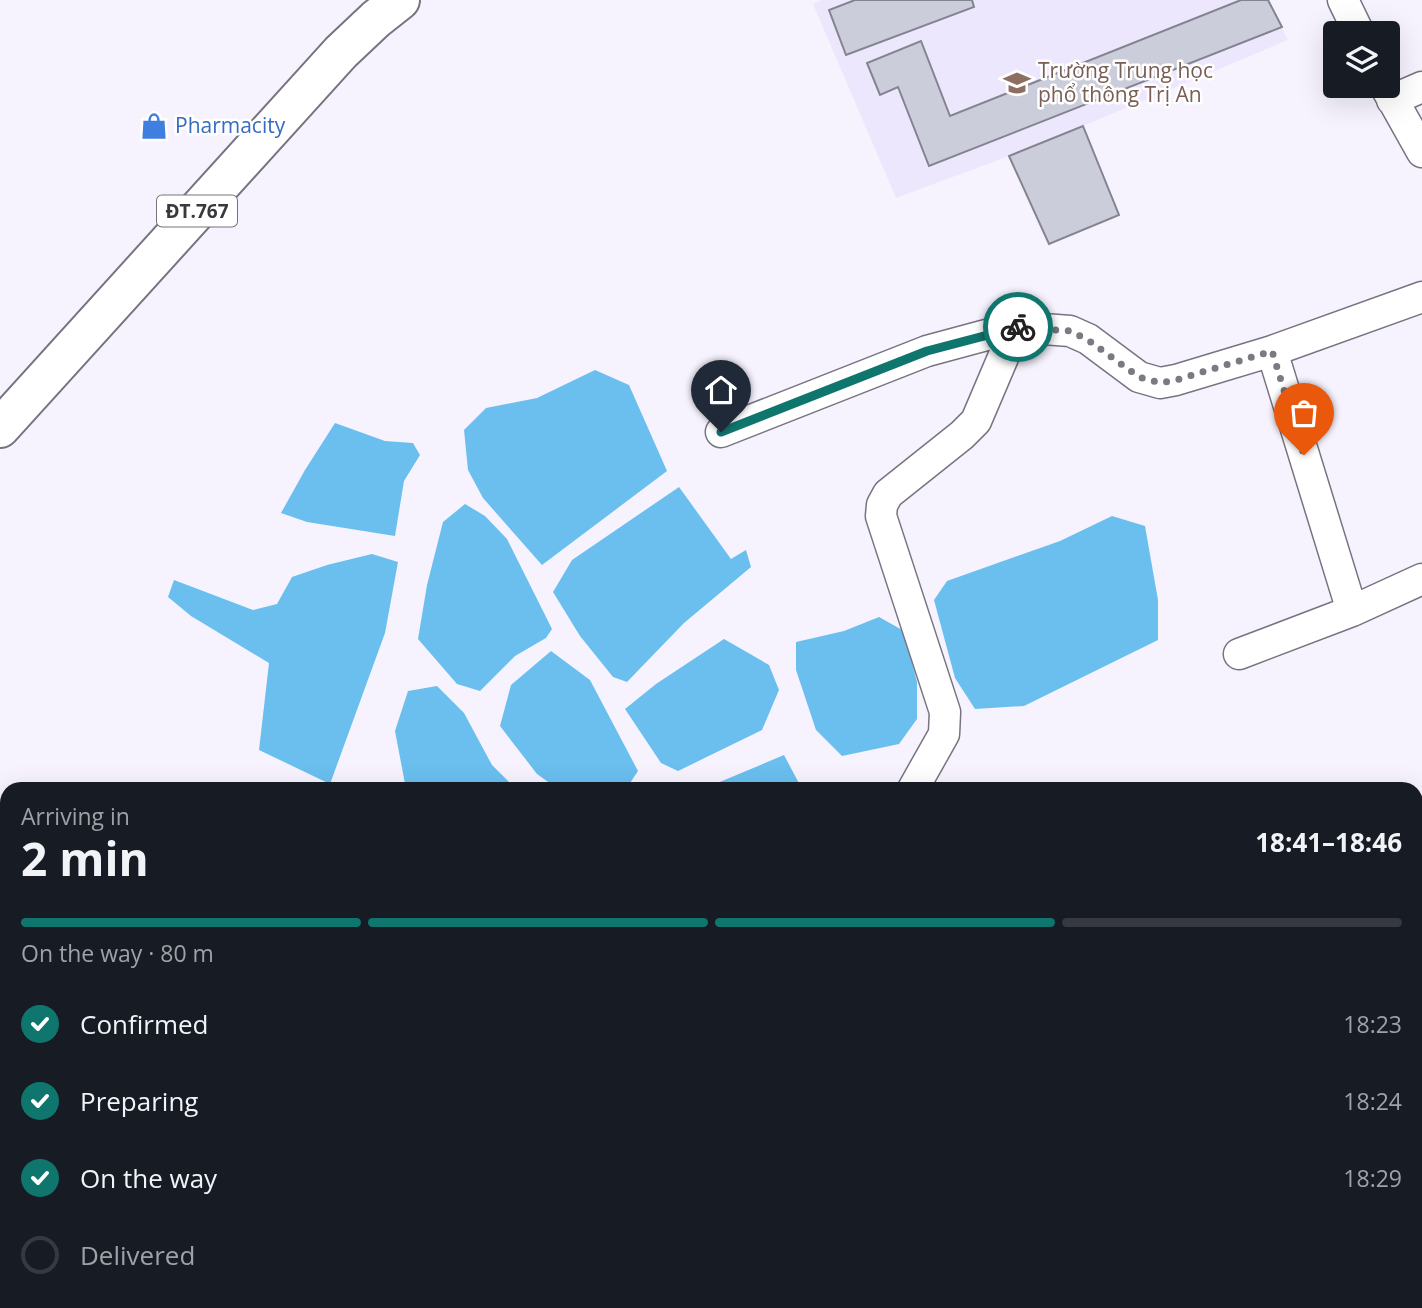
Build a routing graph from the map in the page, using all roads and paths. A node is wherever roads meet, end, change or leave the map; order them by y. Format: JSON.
{"nodes":[{"id":1,"x":400,"y":0,"type":"edge"},
{"id":2,"x":1342,"y":0,"type":"edge"},
{"id":3,"x":1353,"y":21,"type":"edge"},
{"id":4,"x":1422,"y":87,"type":"edge"},
{"id":5,"x":1400,"y":91,"type":"edge"},
{"id":6,"x":1391,"y":98,"type":"edge"},
{"id":7,"x":1422,"y":152,"type":"edge"},
{"id":8,"x":1422,"y":297,"type":"edge"},
{"id":9,"x":1016,"y":327,"type":"junction"},
{"id":10,"x":1272,"y":351,"type":"junction"},
{"id":11,"x":0,"y":428,"type":"edge"},
{"id":12,"x":721,"y":432,"type":"dead end"},
{"id":13,"x":1422,"y":579,"type":"edge"},
{"id":14,"x":1352,"y":611,"type":"junction"},
{"id":15,"x":1240,"y":654,"type":"dead end"},
{"id":16,"x":917,"y":782,"type":"edge"}],
"edges":[{"from":1,"to":11,"type":"main road","number":"ĐT.767"},
{"from":2,"to":3,"type":"street"},
{"from":4,"to":5,"type":"street"},
{"from":6,"to":7,"type":"street"},
{"from":8,"to":10,"type":"street"},
{"from":9,"to":10,"type":"street"},
{"from":9,"to":12,"type":"street"},
{"from":9,"to":16,"type":"street"},
{"from":10,"to":14,"type":"street"},
{"from":13,"to":14,"type":"street"},
{"from":14,"to":15,"type":"street"}]}
